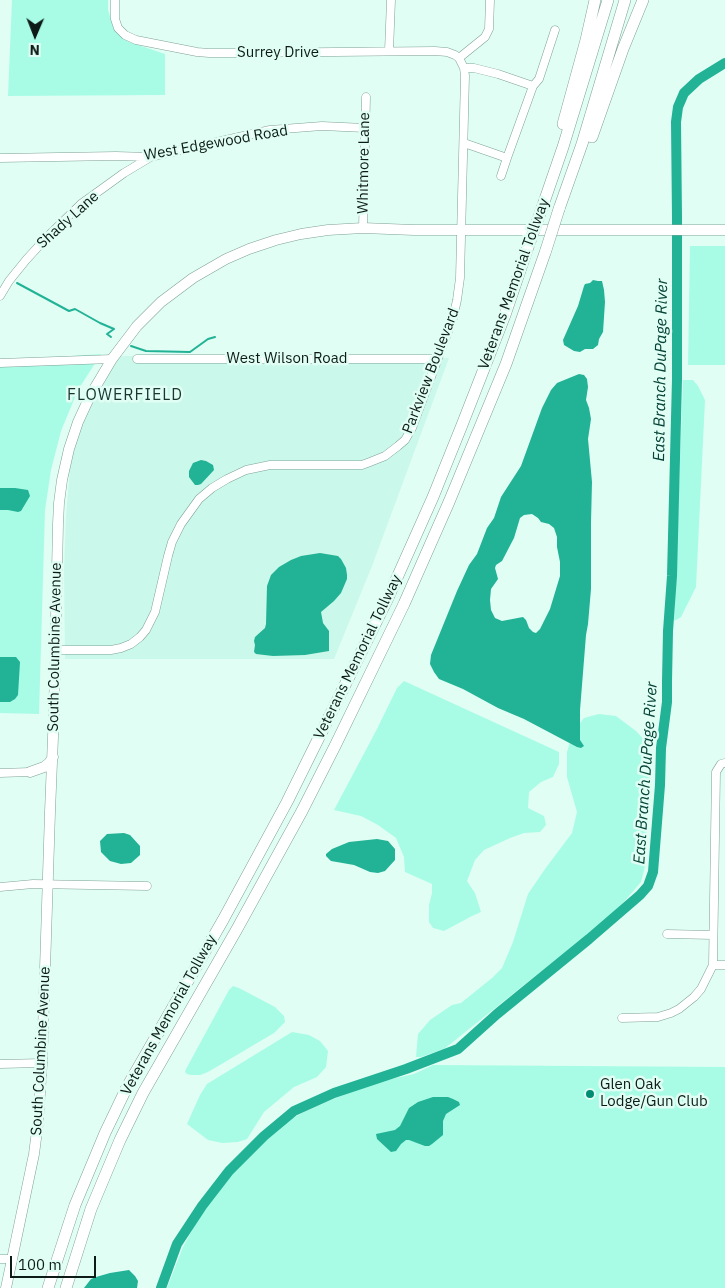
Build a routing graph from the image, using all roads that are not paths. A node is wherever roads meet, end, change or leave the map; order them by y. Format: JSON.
{"nodes":[{"id":1,"x":114,"y":0,"type":"edge"},
{"id":2,"x":391,"y":0,"type":"edge"},
{"id":3,"x":490,"y":0,"type":"edge"},
{"id":4,"x":595,"y":0,"type":"edge"},
{"id":5,"x":608,"y":0,"type":"edge"},
{"id":6,"x":625,"y":0,"type":"edge"},
{"id":7,"x":643,"y":0,"type":"edge"},
{"id":8,"x":555,"y":30,"type":"dead end"},
{"id":9,"x":389,"y":51,"type":"junction"},
{"id":10,"x":459,"y":58,"type":"junction"},
{"id":11,"x":464,"y":68,"type":"junction"},
{"id":12,"x":533,"y":86,"type":"junction"},
{"id":13,"x":366,"y":97,"type":"dead end"},
{"id":14,"x":365,"y":128,"type":"junction"},
{"id":15,"x":464,"y":143,"type":"junction"},
{"id":16,"x":150,"y":157,"type":"junction"},
{"id":17,"x":0,"y":158,"type":"edge"},
{"id":18,"x":507,"y":158,"type":"junction"},
{"id":19,"x":501,"y":176,"type":"dead end"},
{"id":20,"x":567,"y":185,"type":"junction"},
{"id":21,"x":543,"y":205,"type":"junction"},
{"id":22,"x":363,"y":228,"type":"junction"},
{"id":23,"x":461,"y":230,"type":"junction"},
{"id":24,"x":725,"y":230,"type":"edge"},
{"id":25,"x":0,"y":296,"type":"edge"},
{"id":26,"x":112,"y":358,"type":"junction"},
{"id":27,"x":137,"y":359,"type":"dead end"},
{"id":28,"x":437,"y":359,"type":"junction"},
{"id":29,"x":0,"y":363,"type":"edge"},
{"id":30,"x":56,"y":650,"type":"junction"},
{"id":31,"x":52,"y":757,"type":"junction"},
{"id":32,"x":725,"y":764,"type":"edge"},
{"id":33,"x":30,"y":772,"type":"junction"},
{"id":34,"x":0,"y":773,"type":"edge"},
{"id":35,"x":51,"y":783,"type":"junction"},
{"id":36,"x":48,"y":884,"type":"junction"},
{"id":37,"x":147,"y":886,"type":"dead end"},
{"id":38,"x":0,"y":887,"type":"edge"},
{"id":39,"x":667,"y":934,"type":"dead end"},
{"id":40,"x":713,"y":935,"type":"junction"},
{"id":41,"x":713,"y":965,"type":"junction"},
{"id":42,"x":725,"y":965,"type":"edge"},
{"id":43,"x":622,"y":1018,"type":"dead end"},
{"id":44,"x":42,"y":1063,"type":"junction"},
{"id":45,"x":0,"y":1064,"type":"edge"},
{"id":46,"x":0,"y":1259,"type":"edge"},
{"id":47,"x":12,"y":1259,"type":"junction"},
{"id":48,"x":6,"y":1288,"type":"edge"},
{"id":49,"x":48,"y":1288,"type":"edge"},
{"id":50,"x":66,"y":1288,"type":"edge"}],
"edges":[{"from":1,"to":9,"type":"street","name":"Surrey Drive"},
{"from":2,"to":9,"type":"street"},
{"from":3,"to":10,"type":"street"},
{"from":4,"to":21,"type":"highway"},
{"from":5,"to":21,"type":"highway","name":"Veterans Memorial Tollway"},
{"from":6,"to":20,"type":"highway","name":"Veterans Memorial Tollway"},
{"from":7,"to":20,"type":"highway"},
{"from":8,"to":12,"type":"street"},
{"from":9,"to":10,"type":"street","name":"Surrey Drive"},
{"from":10,"to":11,"type":"street"},
{"from":11,"to":12,"type":"street"},
{"from":11,"to":15,"type":"street"},
{"from":12,"to":18,"type":"street"},
{"from":13,"to":14,"type":"street","name":"Whitmore Lane"},
{"from":14,"to":16,"type":"street","name":"West Edgewood Road"},
{"from":14,"to":22,"type":"street","name":"Whitmore Lane"},
{"from":15,"to":18,"type":"street"},
{"from":15,"to":23,"type":"street"},
{"from":16,"to":17,"type":"street","name":"West Edgewood Road"},
{"from":16,"to":25,"type":"street","name":"Shady Lane"},
{"from":18,"to":19,"type":"street"},
{"from":20,"to":50,"type":"highway","name":"Veterans Memorial Tollway","bridge":true},
{"from":21,"to":49,"type":"highway","name":"Veterans Memorial Tollway","bridge":true},
{"from":22,"to":23,"type":"main road","name":"South Columbine Avenue"},
{"from":22,"to":26,"type":"main road","name":"South Columbine Avenue"},
{"from":23,"to":24,"type":"main road","name":"South Columbine Avenue"},
{"from":23,"to":28,"type":"street","name":"Parkview Boulevard"},
{"from":26,"to":29,"type":"street"},
{"from":26,"to":30,"type":"main road","name":"South Columbine Avenue"},
{"from":27,"to":28,"type":"street","name":"West Wilson Road"},
{"from":28,"to":30,"type":"street","name":"Parkview Boulevard"},
{"from":30,"to":31,"type":"main road","name":"South Columbine Avenue"},
{"from":31,"to":33,"type":"main road"},
{"from":31,"to":35,"type":"main road","name":"South Columbine Avenue"},
{"from":32,"to":40,"type":"street"},
{"from":33,"to":34,"type":"street"},
{"from":33,"to":35,"type":"main road"},
{"from":35,"to":36,"type":"main road","name":"South Columbine Avenue"},
{"from":36,"to":37,"type":"street"},
{"from":36,"to":38,"type":"street"},
{"from":36,"to":44,"type":"main road","name":"South Columbine Avenue"},
{"from":39,"to":40,"type":"street"},
{"from":40,"to":41,"type":"street"},
{"from":41,"to":42,"type":"street"},
{"from":41,"to":43,"type":"street"},
{"from":44,"to":45,"type":"street"},
{"from":44,"to":47,"type":"main road","name":"South Columbine Avenue"},
{"from":46,"to":47,"type":"street"},
{"from":47,"to":48,"type":"main road","name":"South Columbine Avenue"}]}
